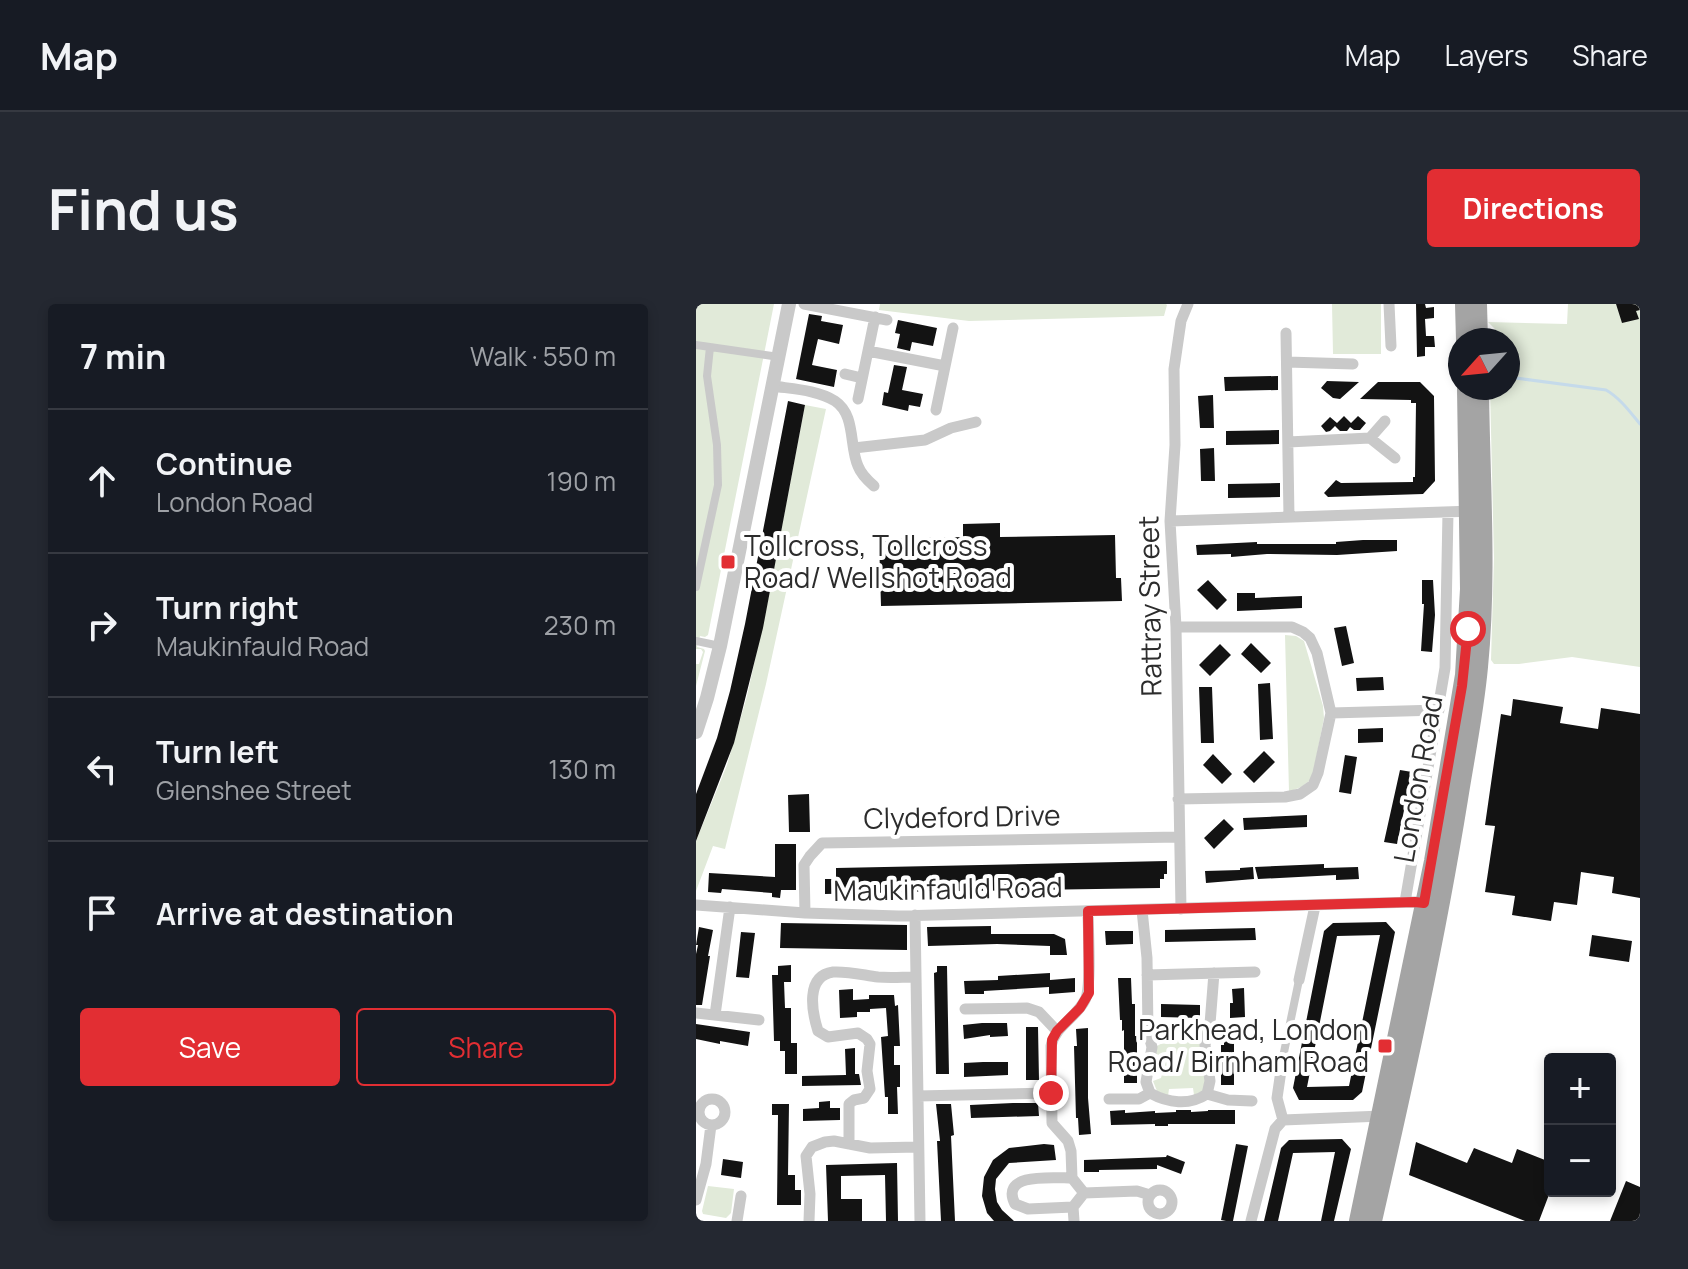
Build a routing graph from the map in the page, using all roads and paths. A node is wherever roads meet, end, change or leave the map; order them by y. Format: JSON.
{"nodes":[{"id":1,"x":789,"y":304,"type":"edge"},
{"id":2,"x":804,"y":304,"type":"edge"},
{"id":3,"x":1188,"y":304,"type":"edge"},
{"id":4,"x":1389,"y":304,"type":"edge"},
{"id":5,"x":1464,"y":304,"type":"edge"},
{"id":6,"x":1478,"y":304,"type":"edge"},
{"id":7,"x":858,"y":309,"type":"edge"},
{"id":8,"x":953,"y":328,"type":"dead end"},
{"id":9,"x":1465,"y":328,"type":"edge"},
{"id":10,"x":1479,"y":328,"type":"edge"},
{"id":11,"x":1286,"y":333,"type":"dead end"},
{"id":12,"x":696,"y":345,"type":"edge"},
{"id":13,"x":1391,"y":346,"type":"dead end"},
{"id":14,"x":710,"y":347,"type":"junction"},
{"id":15,"x":868,"y":351,"type":"junction"},
{"id":16,"x":779,"y":357,"type":"junction"},
{"id":17,"x":1287,"y":362,"type":"junction"},
{"id":18,"x":1353,"y":364,"type":"dead end"},
{"id":19,"x":945,"y":366,"type":"junction"},
{"id":20,"x":845,"y":374,"type":"dead end"},
{"id":21,"x":862,"y":378,"type":"junction"},
{"id":22,"x":773,"y":386,"type":"junction"},
{"id":23,"x":858,"y":399,"type":"dead end"},
{"id":24,"x":1467,"y":400,"type":"edge"},
{"id":25,"x":1480,"y":400,"type":"edge"},
{"id":26,"x":936,"y":410,"type":"dead end"},
{"id":27,"x":1385,"y":421,"type":"dead end"},
{"id":28,"x":976,"y":422,"type":"dead end"},
{"id":29,"x":1370,"y":438,"type":"junction"},
{"id":30,"x":1288,"y":442,"type":"junction"},
{"id":31,"x":854,"y":448,"type":"junction"},
{"id":32,"x":1395,"y":458,"type":"dead end"},
{"id":33,"x":874,"y":486,"type":"dead end"},
{"id":34,"x":1475,"y":511,"type":"junction"},
{"id":35,"x":1448,"y":512,"type":"junction"},
{"id":36,"x":1289,"y":517,"type":"junction"},
{"id":37,"x":1170,"y":521,"type":"junction"},
{"id":38,"x":696,"y":587,"type":"edge"},
{"id":39,"x":1176,"y":627,"type":"junction"},
{"id":40,"x":696,"y":641,"type":"edge"},
{"id":41,"x":720,"y":646,"type":"junction"},
{"id":42,"x":1439,"y":710,"type":"junction"},
{"id":43,"x":1331,"y":713,"type":"junction"},
{"id":44,"x":696,"y":732,"type":"edge"},
{"id":45,"x":1178,"y":799,"type":"junction"},
{"id":46,"x":1179,"y":837,"type":"junction"},
{"id":47,"x":1405,"y":902,"type":"junction"},
{"id":48,"x":696,"y":905,"type":"edge"},
{"id":49,"x":1432,"y":905,"type":"junction"},
{"id":50,"x":1315,"y":906,"type":"junction"},
{"id":51,"x":730,"y":907,"type":"junction"},
{"id":52,"x":1181,"y":909,"type":"junction"},
{"id":53,"x":1142,"y":910,"type":"junction"},
{"id":54,"x":1088,"y":911,"type":"junction"},
{"id":55,"x":805,"y":913,"type":"junction"},
{"id":56,"x":915,"y":915,"type":"junction"},
{"id":57,"x":1255,"y":972,"type":"dead end"},
{"id":58,"x":1214,"y":973,"type":"junction"},
{"id":59,"x":1147,"y":975,"type":"junction"},
{"id":60,"x":916,"y":977,"type":"junction"},
{"id":61,"x":1299,"y":980,"type":"joint"},
{"id":62,"x":965,"y":1009,"type":"dead end"},
{"id":63,"x":696,"y":1013,"type":"edge"},
{"id":64,"x":715,"y":1015,"type":"junction"},
{"id":65,"x":759,"y":1020,"type":"dead end"},
{"id":66,"x":1057,"y":1031,"type":"junction"},
{"id":67,"x":1283,"y":1057,"type":"joint"},
{"id":68,"x":1051,"y":1093,"type":"junction"},
{"id":69,"x":1150,"y":1093,"type":"junction"},
{"id":70,"x":1207,"y":1094,"type":"junction"},
{"id":71,"x":918,"y":1096,"type":"junction"},
{"id":72,"x":1109,"y":1099,"type":"dead end"},
{"id":73,"x":1252,"y":1101,"type":"dead end"},
{"id":74,"x":1388,"y":1116,"type":"junction"},
{"id":75,"x":1283,"y":1120,"type":"junction"},
{"id":76,"x":711,"y":1125,"type":"dead end"},
{"id":77,"x":849,"y":1144,"type":"junction"},
{"id":78,"x":918,"y":1147,"type":"junction"},
{"id":79,"x":1072,"y":1178,"type":"junction"},
{"id":80,"x":1084,"y":1193,"type":"junction"},
{"id":81,"x":1150,"y":1195,"type":"dead end"},
{"id":82,"x":741,"y":1196,"type":"dead end"},
{"id":83,"x":696,"y":1200,"type":"edge"},
{"id":84,"x":1073,"y":1207,"type":"junction"},
{"id":85,"x":737,"y":1221,"type":"edge"},
{"id":86,"x":809,"y":1221,"type":"edge"},
{"id":87,"x":920,"y":1221,"type":"edge"},
{"id":88,"x":1074,"y":1221,"type":"edge"},
{"id":89,"x":1251,"y":1221,"type":"edge"},
{"id":90,"x":1358,"y":1221,"type":"edge"},
{"id":91,"x":1373,"y":1221,"type":"edge"}],
"edges":[{"from":1,"to":16,"type":"street"},
{"from":2,"to":7,"type":"street"},
{"from":3,"to":37,"type":"street","name":"Rattray Street"},
{"from":4,"to":13,"type":"street"},
{"from":5,"to":9,"type":"main road"},
{"from":6,"to":10,"type":"main road"},
{"from":7,"to":15,"type":"street"},
{"from":8,"to":19,"type":"street"},
{"from":11,"to":17,"type":"street"},
{"from":12,"to":14,"type":"street"},
{"from":14,"to":16,"type":"street"},
{"from":14,"to":38,"type":"street"},
{"from":15,"to":19,"type":"street"},
{"from":15,"to":21,"type":"street"},
{"from":16,"to":22,"type":"street"},
{"from":17,"to":18,"type":"street"},
{"from":17,"to":30,"type":"street"},
{"from":19,"to":26,"type":"street"},
{"from":20,"to":21,"type":"street"},
{"from":21,"to":23,"type":"street"},
{"from":22,"to":31,"type":"street"},
{"from":22,"to":41,"type":"street"},
{"from":24,"to":34,"type":"main road","name":"London Road"},
{"from":25,"to":34,"type":"main road","name":"London Road"},
{"from":27,"to":29,"type":"street"},
{"from":28,"to":31,"type":"street"},
{"from":29,"to":30,"type":"street"},
{"from":29,"to":32,"type":"street"},
{"from":30,"to":36,"type":"street"},
{"from":31,"to":33,"type":"street"},
{"from":34,"to":35,"type":"street"},
{"from":34,"to":49,"type":"main road","name":"London Road"},
{"from":35,"to":36,"type":"street"},
{"from":35,"to":42,"type":"street"},
{"from":36,"to":37,"type":"street"},
{"from":37,"to":39,"type":"street","name":"Rattray Street"},
{"from":39,"to":43,"type":"street"},
{"from":39,"to":45,"type":"street","name":"Rattray Street"},
{"from":40,"to":41,"type":"street"},
{"from":41,"to":44,"type":"street"},
{"from":42,"to":43,"type":"street"},
{"from":42,"to":47,"type":"street"},
{"from":43,"to":45,"type":"street"},
{"from":45,"to":46,"type":"street","name":"Rattray Street"},
{"from":46,"to":52,"type":"street","name":"Rattray Street"},
{"from":46,"to":55,"type":"street","name":"Clydeford Drive"},
{"from":47,"to":49,"type":"street","name":"Maukinfauld Road"},
{"from":47,"to":50,"type":"street","name":"Maukinfauld Road"},
{"from":48,"to":51,"type":"street","name":"Maukinfauld Road"},
{"from":49,"to":74,"type":"main road","name":"London Road"},
{"from":50,"to":52,"type":"street","name":"Maukinfauld Road"},
{"from":50,"to":61,"type":"street"},
{"from":51,"to":55,"type":"street","name":"Maukinfauld Road"},
{"from":51,"to":64,"type":"street"},
{"from":52,"to":53,"type":"street","name":"Maukinfauld Road"},
{"from":53,"to":54,"type":"street","name":"Maukinfauld Road"},
{"from":53,"to":59,"type":"street"},
{"from":54,"to":56,"type":"street","name":"Maukinfauld Road"},
{"from":54,"to":66,"type":"street"},
{"from":55,"to":56,"type":"street","name":"Maukinfauld Road"},
{"from":56,"to":60,"type":"street"},
{"from":57,"to":58,"type":"street"},
{"from":58,"to":59,"type":"street"},
{"from":58,"to":70,"type":"street"},
{"from":59,"to":69,"type":"street"},
{"from":60,"to":71,"type":"street"},
{"from":60,"to":77,"type":"street"},
{"from":61,"to":67,"type":"street"},
{"from":62,"to":66,"type":"street"},
{"from":63,"to":64,"type":"street"},
{"from":64,"to":65,"type":"street"},
{"from":66,"to":68,"type":"street"},
{"from":67,"to":75,"type":"street"},
{"from":68,"to":71,"type":"street"},
{"from":68,"to":79,"type":"street"},
{"from":69,"to":70,"type":"street"},
{"from":69,"to":72,"type":"street"},
{"from":70,"to":73,"type":"street"},
{"from":71,"to":78,"type":"street"},
{"from":74,"to":75,"type":"street"},
{"from":74,"to":90,"type":"main road","name":"London Road"},
{"from":74,"to":91,"type":"main road","name":"London Road"},
{"from":75,"to":89,"type":"street"},
{"from":76,"to":83,"type":"street"},
{"from":77,"to":78,"type":"street"},
{"from":77,"to":86,"type":"street"},
{"from":78,"to":87,"type":"street"},
{"from":79,"to":80,"type":"street"},
{"from":79,"to":84,"type":"street"},
{"from":80,"to":81,"type":"street"},
{"from":80,"to":84,"type":"street"},
{"from":82,"to":85,"type":"street"},
{"from":84,"to":88,"type":"street"}]}
